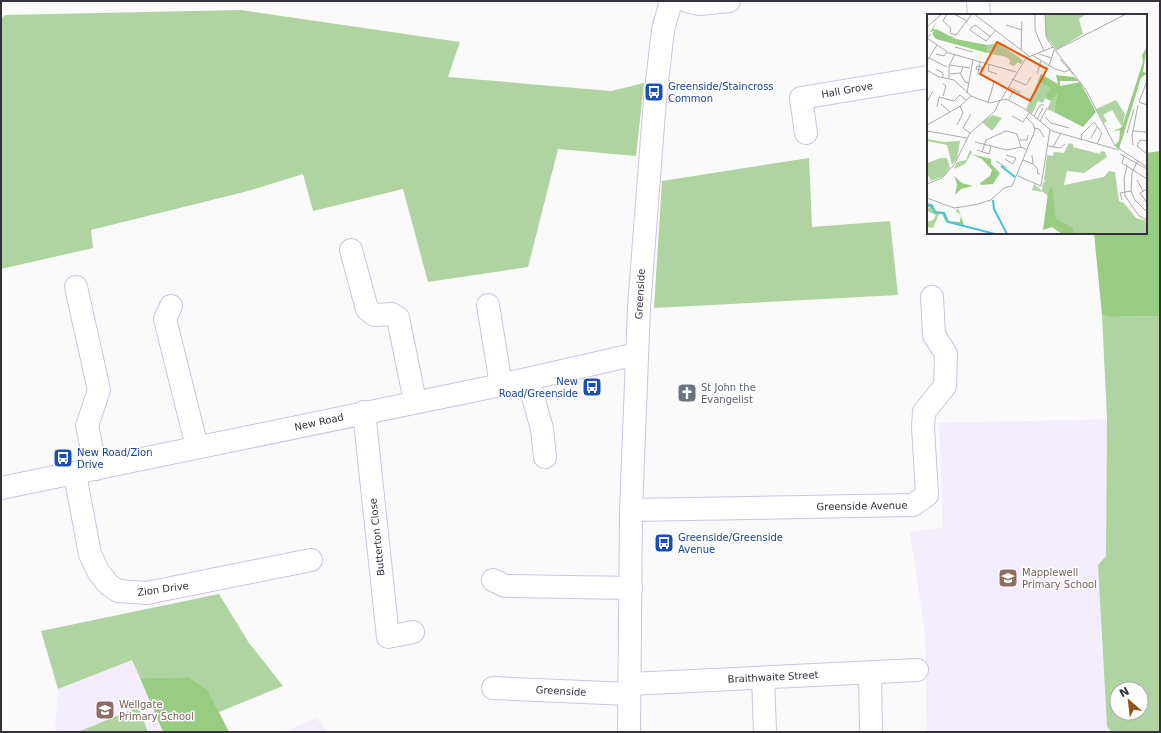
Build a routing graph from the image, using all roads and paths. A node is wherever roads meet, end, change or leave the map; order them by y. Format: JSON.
{"nodes":[{"id":1,"x":671,"y":1,"type":"edge"},
{"id":2,"x":687,"y":1,"type":"edge"},
{"id":3,"x":729,"y":1,"type":"edge"},
{"id":4,"x":978,"y":1,"type":"edge"},
{"id":5,"x":979,"y":14,"type":"edge"},
{"id":6,"x":927,"y":77,"type":"edge"},
{"id":7,"x":806,"y":133,"type":"dead end"},
{"id":8,"x":351,"y":250,"type":"dead end"},
{"id":9,"x":76,"y":287,"type":"dead end"},
{"id":10,"x":932,"y":297,"type":"dead end"},
{"id":11,"x":488,"y":305,"type":"dead end"},
{"id":12,"x":171,"y":306,"type":"dead end"},
{"id":13,"x":637,"y":354,"type":"junction"},
{"id":14,"x":528,"y":379,"type":"junction"},
{"id":15,"x":501,"y":385,"type":"junction"},
{"id":16,"x":415,"y":401,"type":"junction"},
{"id":17,"x":364,"y":412,"type":"junction"},
{"id":18,"x":197,"y":447,"type":"junction"},
{"id":19,"x":545,"y":457,"type":"dead end"},
{"id":20,"x":96,"y":469,"type":"junction"},
{"id":21,"x":75,"y":474,"type":"junction"},
{"id":22,"x":1,"y":488,"type":"edge"},
{"id":23,"x":631,"y":510,"type":"junction"},
{"id":24,"x":311,"y":560,"type":"dead end"},
{"id":25,"x":493,"y":580,"type":"dead end"},
{"id":26,"x":631,"y":588,"type":"junction"},
{"id":27,"x":413,"y":632,"type":"dead end"},
{"id":28,"x":917,"y":670,"type":"dead end"},
{"id":29,"x":870,"y":673,"type":"junction"},
{"id":30,"x":763,"y":678,"type":"junction"},
{"id":31,"x":493,"y":688,"type":"dead end"},
{"id":32,"x":629,"y":689,"type":"junction"},
{"id":33,"x":629,"y":732,"type":"edge"},
{"id":34,"x":765,"y":732,"type":"edge"},
{"id":35,"x":871,"y":732,"type":"edge"}],
"edges":[{"from":1,"to":13,"type":"street","name":"Greenside"},
{"from":2,"to":3,"type":"street"},
{"from":4,"to":5,"type":"street"},
{"from":6,"to":7,"type":"street","name":"Hall Grove"},
{"from":8,"to":16,"type":"street"},
{"from":9,"to":20,"type":"street"},
{"from":10,"to":23,"type":"street","name":"Greenside Avenue"},
{"from":11,"to":15,"type":"street"},
{"from":12,"to":18,"type":"street"},
{"from":13,"to":14,"type":"street","name":"New Road"},
{"from":13,"to":23,"type":"street","name":"Greenside"},
{"from":14,"to":15,"type":"street","name":"New Road"},
{"from":14,"to":19,"type":"street"},
{"from":15,"to":16,"type":"street","name":"New Road"},
{"from":16,"to":17,"type":"street","name":"New Road"},
{"from":17,"to":18,"type":"street","name":"New Road"},
{"from":17,"to":27,"type":"street","name":"Butterton Close"},
{"from":18,"to":20,"type":"street","name":"New Road"},
{"from":20,"to":21,"type":"street","name":"New Road"},
{"from":21,"to":22,"type":"street","name":"New Road"},
{"from":21,"to":24,"type":"street","name":"Zion Drive"},
{"from":23,"to":26,"type":"street","name":"Greenside"},
{"from":25,"to":26,"type":"street"},
{"from":26,"to":32,"type":"street","name":"Greenside"},
{"from":28,"to":29,"type":"street","name":"Braithwaite Street"},
{"from":29,"to":30,"type":"street","name":"Braithwaite Street"},
{"from":29,"to":35,"type":"street"},
{"from":30,"to":32,"type":"street","name":"Braithwaite Street"},
{"from":30,"to":34,"type":"street"},
{"from":31,"to":32,"type":"street","name":"Greenside"},
{"from":32,"to":33,"type":"street","name":"Greenside"}]}
